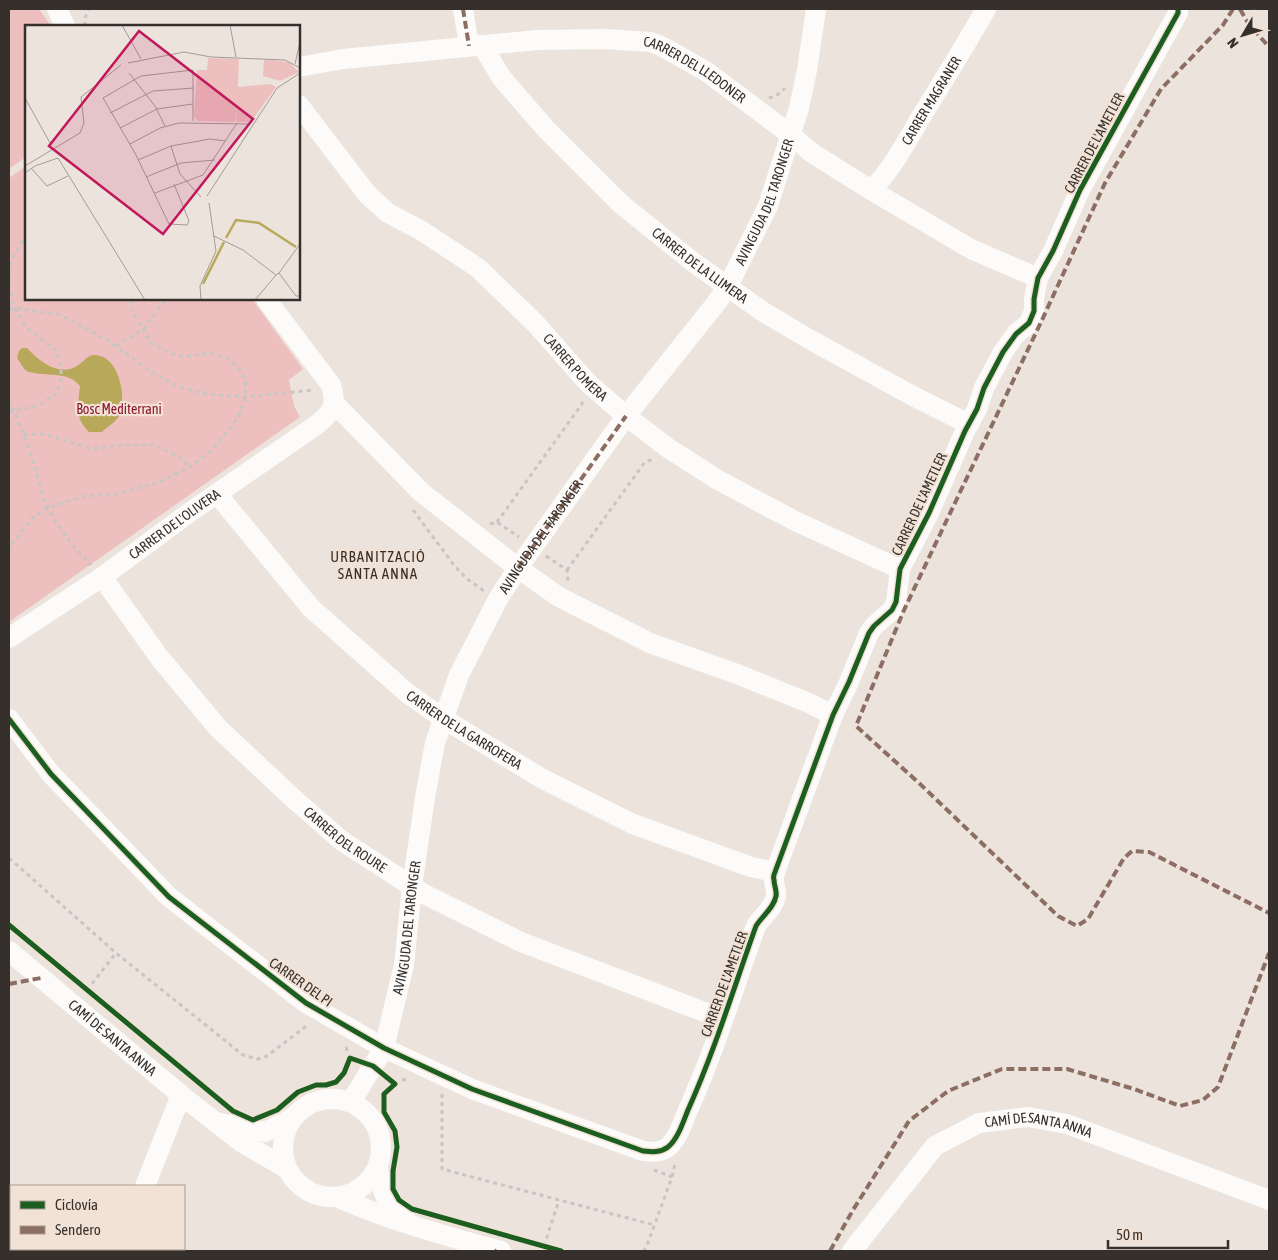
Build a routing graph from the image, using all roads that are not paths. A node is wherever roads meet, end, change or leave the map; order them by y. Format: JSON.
{"nodes":[{"id":1,"x":57,"y":9,"type":"edge"},
{"id":2,"x":463,"y":9,"type":"edge"},
{"id":3,"x":816,"y":9,"type":"edge"},
{"id":4,"x":986,"y":9,"type":"edge"},
{"id":5,"x":1178,"y":9,"type":"edge"},
{"id":6,"x":64,"y":25,"type":"edge"},
{"id":7,"x":476,"y":45,"type":"junction"},
{"id":8,"x":300,"y":67,"type":"edge"},
{"id":9,"x":300,"y":106,"type":"edge"},
{"id":10,"x":791,"y":135,"type":"junction"},
{"id":11,"x":871,"y":190,"type":"junction"},
{"id":12,"x":1038,"y":278,"type":"junction"},
{"id":13,"x":728,"y":286,"type":"junction"},
{"id":14,"x":267,"y":300,"type":"edge"},
{"id":15,"x":328,"y":396,"type":"junction"},
{"id":16,"x":626,"y":416,"type":"junction"},
{"id":17,"x":969,"y":424,"type":"junction"},
{"id":18,"x":217,"y":494,"type":"junction"},
{"id":19,"x":518,"y":568,"type":"junction"},
{"id":20,"x":900,"y":569,"type":"junction"},
{"id":21,"x":97,"y":572,"type":"junction"},
{"id":22,"x":9,"y":638,"type":"edge"},
{"id":23,"x":833,"y":715,"type":"junction"},
{"id":24,"x":9,"y":718,"type":"edge"},
{"id":25,"x":444,"y":719,"type":"junction"},
{"id":26,"x":775,"y":872,"type":"junction"},
{"id":27,"x":412,"y":886,"type":"junction"},
{"id":28,"x":9,"y":951,"type":"edge"},
{"id":29,"x":724,"y":1019,"type":"junction"},
{"id":30,"x":384,"y":1048,"type":"junction"},
{"id":31,"x":182,"y":1095,"type":"junction"},
{"id":32,"x":351,"y":1102,"type":"junction"},
{"id":33,"x":291,"y":1119,"type":"junction"},
{"id":34,"x":216,"y":1122,"type":"junction"},
{"id":35,"x":654,"y":1153,"type":"joint"},
{"id":36,"x":286,"y":1168,"type":"junction"},
{"id":37,"x":378,"y":1169,"type":"junction"},
{"id":38,"x":145,"y":1185,"type":"edge"},
{"id":39,"x":339,"y":1198,"type":"junction"},
{"id":40,"x":1269,"y":1200,"type":"edge"},
{"id":41,"x":414,"y":1227,"type":"junction"},
{"id":42,"x":501,"y":1251,"type":"edge"},
{"id":43,"x":852,"y":1251,"type":"edge"}],
"edges":[{"from":1,"to":6,"type":"street"},
{"from":2,"to":7,"type":"street"},
{"from":3,"to":10,"type":"street","name":"AVINGUDA DEL TARONGER"},
{"from":4,"to":11,"type":"street","name":"CARRER MAGRANER"},
{"from":5,"to":12,"type":"street","name":"CARRER DE L'AMETLER"},
{"from":7,"to":8,"type":"street","name":"CARRER DEL LLEDONER"},
{"from":7,"to":10,"type":"street","name":"CARRER DEL LLEDONER"},
{"from":7,"to":13,"type":"street","name":"CARRER DE LA LLIMERA"},
{"from":9,"to":16,"type":"street","name":"CARRER POMERA"},
{"from":10,"to":11,"type":"street","name":"CARRER DEL LLEDONER"},
{"from":10,"to":13,"type":"street","name":"AVINGUDA DEL TARONGER"},
{"from":11,"to":12,"type":"street","name":"CARRER DEL LLEDONER"},
{"from":12,"to":17,"type":"street","name":"CARRER DE L'AMETLER"},
{"from":13,"to":16,"type":"street","name":"AVINGUDA DEL TARONGER"},
{"from":13,"to":17,"type":"street","name":"CARRER DE LA LLIMERA"},
{"from":14,"to":15,"type":"street"},
{"from":15,"to":18,"type":"street","name":"CARRER DE L'OLIVERA"},
{"from":15,"to":19,"type":"street"},
{"from":16,"to":19,"type":"street","name":"AVINGUDA DEL TARONGER"},
{"from":16,"to":20,"type":"street","name":"CARRER POMERA"},
{"from":17,"to":20,"type":"street","name":"CARRER DE L'AMETLER"},
{"from":18,"to":21,"type":"street","name":"CARRER DE L'OLIVERA"},
{"from":18,"to":25,"type":"street","name":"CARRER DE LA GARROFERA"},
{"from":19,"to":23,"type":"street"},
{"from":19,"to":25,"type":"street","name":"AVINGUDA DEL TARONGER"},
{"from":20,"to":23,"type":"street","name":"CARRER DE L'AMETLER"},
{"from":21,"to":22,"type":"street","name":"CARRER DE L'OLIVERA"},
{"from":21,"to":27,"type":"street","name":"CARRER DEL ROURE"},
{"from":23,"to":26,"type":"street","name":"CARRER DE L'AMETLER"},
{"from":24,"to":30,"type":"street","name":"CARRER DEL PI"},
{"from":25,"to":26,"type":"street","name":"CARRER DE LA GARROFERA"},
{"from":25,"to":27,"type":"street","name":"AVINGUDA DEL TARONGER"},
{"from":26,"to":29,"type":"street","name":"CARRER DE L'AMETLER"},
{"from":27,"to":29,"type":"street","name":"CARRER DEL ROURE"},
{"from":27,"to":30,"type":"street","name":"AVINGUDA DEL TARONGER"},
{"from":28,"to":31,"type":"street","name":"CAMÍ DE SANTA ANNA"},
{"from":29,"to":35,"type":"street","name":"CARRER DE L'AMETLER"},
{"from":30,"to":32,"type":"street","name":"AVINGUDA DEL TARONGER"},
{"from":30,"to":35,"type":"street","name":"CARRER DEL PI"},
{"from":31,"to":34,"type":"street","name":"CAMÍ DE SANTA ANNA"},
{"from":31,"to":38,"type":"street"},
{"from":32,"to":33,"type":"street"},
{"from":32,"to":37,"type":"street"},
{"from":33,"to":34,"type":"street","name":"CAMÍ DE SANTA ANNA"},
{"from":33,"to":36,"type":"street"},
{"from":34,"to":36,"type":"street","name":"CAMÍ DE SANTA ANNA"},
{"from":36,"to":39,"type":"street"},
{"from":37,"to":39,"type":"street"},
{"from":37,"to":41,"type":"street"},
{"from":39,"to":41,"type":"street"},
{"from":40,"to":43,"type":"street","name":"CAMÍ DE SANTA ANNA"},
{"from":41,"to":42,"type":"street"}]}
